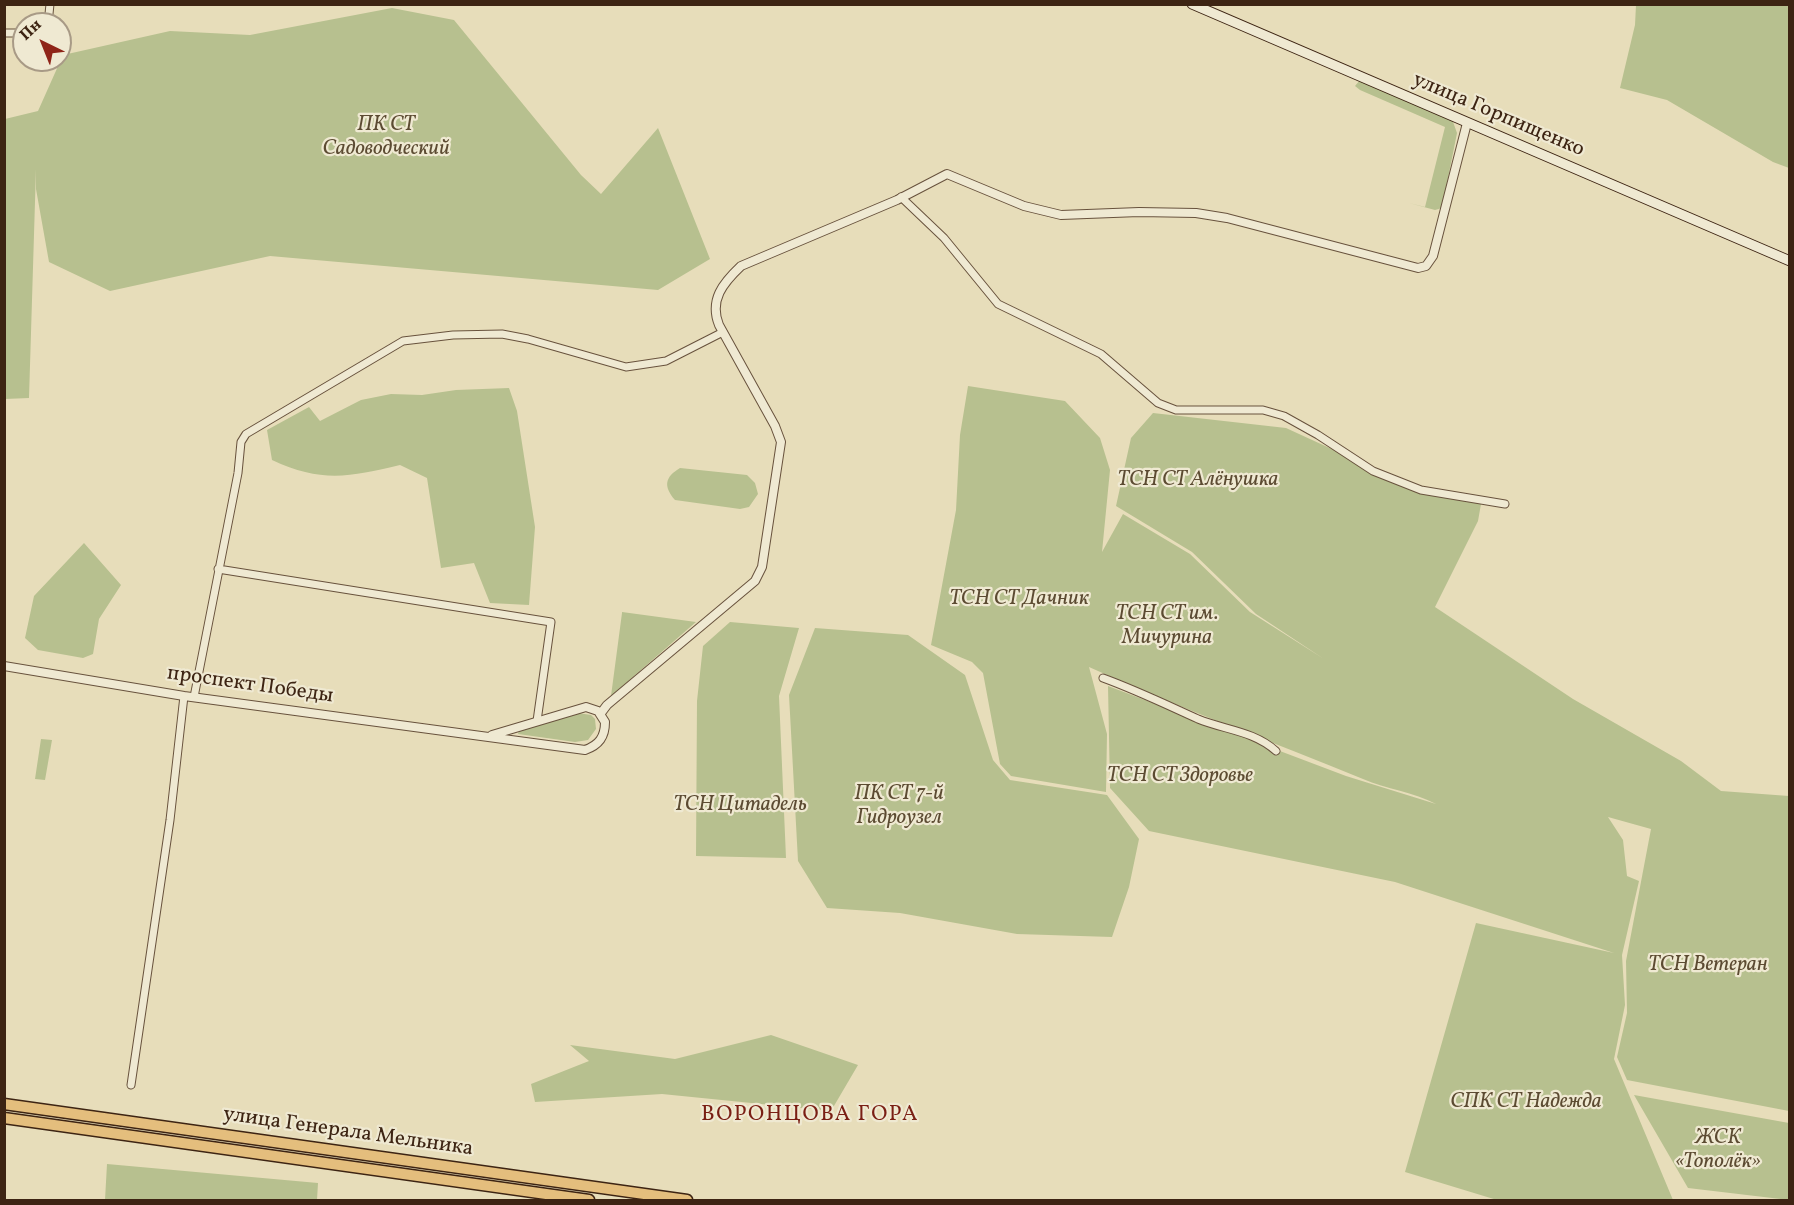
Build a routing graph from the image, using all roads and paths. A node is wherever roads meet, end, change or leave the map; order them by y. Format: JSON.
{"nodes":[{"id":1,"x":1192,"y":4,"type":"edge"},
{"id":2,"x":1467,"y":123,"type":"junction"},
{"id":3,"x":902,"y":197,"type":"junction"},
{"id":4,"x":1790,"y":261,"type":"edge"},
{"id":5,"x":723,"y":332,"type":"junction"},
{"id":6,"x":1505,"y":504,"type":"dead end"},
{"id":7,"x":218,"y":569,"type":"junction"},
{"id":8,"x":4,"y":666,"type":"edge"},
{"id":9,"x":1103,"y":678,"type":"dead end"},
{"id":10,"x":183,"y":696,"type":"junction"},
{"id":11,"x":194,"y":697,"type":"junction"},
{"id":12,"x":601,"y":713,"type":"junction"},
{"id":13,"x":537,"y":721,"type":"junction"},
{"id":14,"x":492,"y":735,"type":"junction"},
{"id":15,"x":1276,"y":751,"type":"dead end"},
{"id":16,"x":131,"y":1085,"type":"dead end"},
{"id":17,"x":4,"y":1104,"type":"edge"},
{"id":18,"x":4,"y":1118,"type":"edge"},
{"id":19,"x":589,"y":1200,"type":"edge"},
{"id":20,"x":687,"y":1200,"type":"edge"}],
"edges":[{"from":1,"to":2,"type":"main road","name":"улица Горпищенко"},
{"from":2,"to":3,"type":"street"},
{"from":2,"to":4,"type":"main road","name":"улица Горпищенко"},
{"from":3,"to":5,"type":"street"},
{"from":3,"to":6,"type":"street"},
{"from":5,"to":7,"type":"street"},
{"from":5,"to":12,"type":"street"},
{"from":7,"to":11,"type":"street"},
{"from":7,"to":13,"type":"street"},
{"from":8,"to":10,"type":"street","name":"проспект Победы"},
{"from":9,"to":15,"type":"street"},
{"from":10,"to":11,"type":"street","name":"проспект Победы"},
{"from":10,"to":16,"type":"street"},
{"from":11,"to":14,"type":"street","name":"проспект Победы"},
{"from":12,"to":13,"type":"street","name":"проспект Победы"},
{"from":12,"to":14,"type":"street","name":"проспект Победы"},
{"from":13,"to":14,"type":"street","name":"проспект Победы"},
{"from":17,"to":20,"type":"main road","name":"улица Генерала Мельника"},
{"from":18,"to":19,"type":"main road","name":"улица Генерала Мельника"}]}
